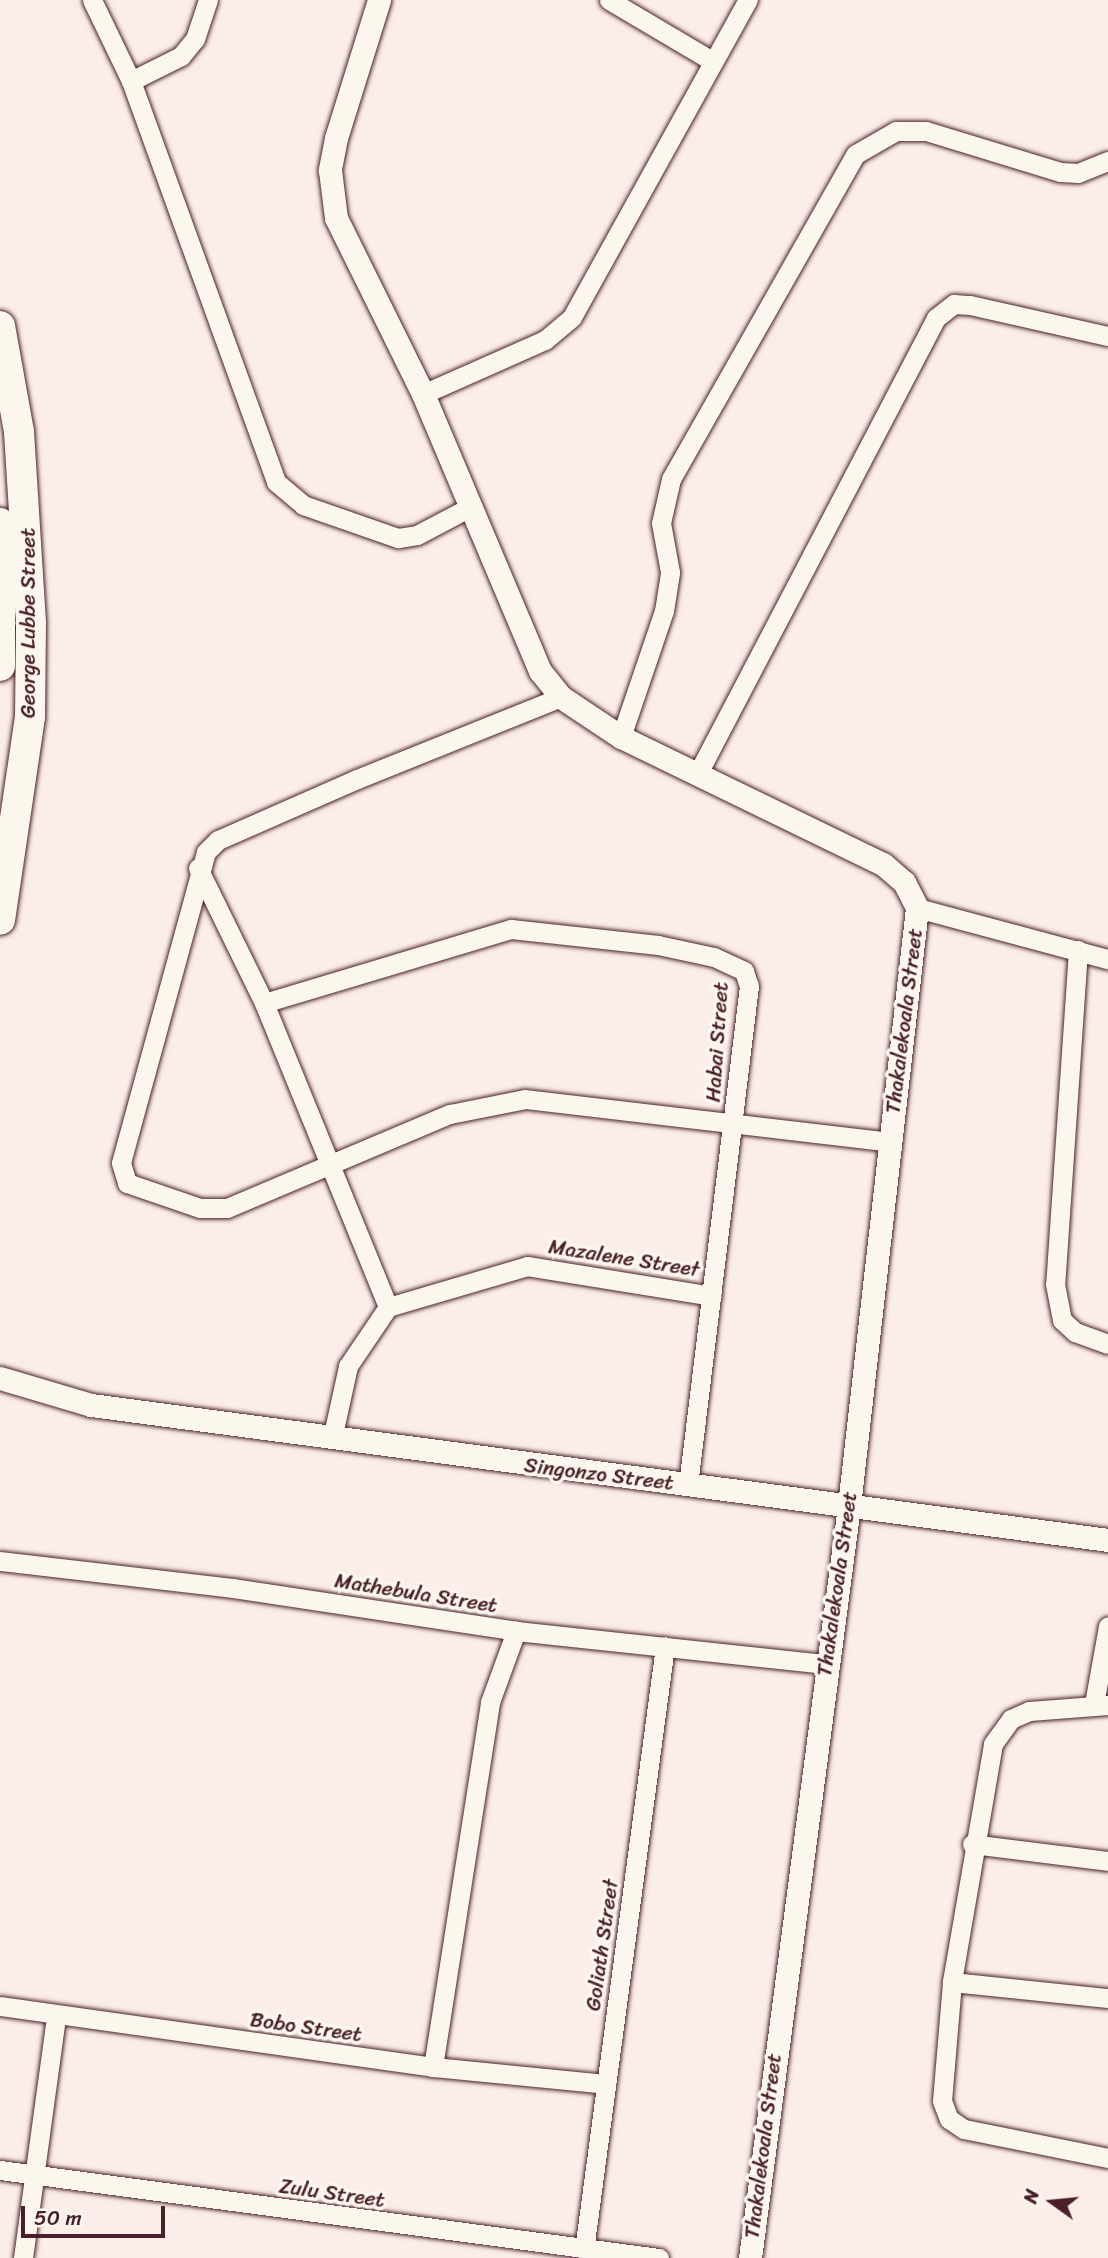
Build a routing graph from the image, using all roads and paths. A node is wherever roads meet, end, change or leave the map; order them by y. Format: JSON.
{"nodes":[{"id":1,"x":92,"y":0,"type":"edge"},
{"id":2,"x":208,"y":0,"type":"edge"},
{"id":3,"x":379,"y":0,"type":"edge"},
{"id":4,"x":609,"y":0,"type":"edge"},
{"id":5,"x":748,"y":0,"type":"edge"},
{"id":6,"x":712,"y":61,"type":"junction"},
{"id":7,"x":131,"y":81,"type":"junction"},
{"id":8,"x":1108,"y":161,"type":"edge"},
{"id":9,"x":0,"y":326,"type":"edge"},
{"id":10,"x":1108,"y":336,"type":"edge"},
{"id":11,"x":423,"y":394,"type":"junction"},
{"id":12,"x":472,"y":506,"type":"junction"},
{"id":13,"x":0,"y":523,"type":"edge"},
{"id":14,"x":0,"y":666,"type":"edge"},
{"id":15,"x":561,"y":697,"type":"junction"},
{"id":16,"x":621,"y":737,"type":"junction"},
{"id":17,"x":697,"y":775,"type":"junction"},
{"id":18,"x":198,"y":868,"type":"junction"},
{"id":19,"x":917,"y":908,"type":"junction"},
{"id":20,"x":0,"y":920,"type":"edge"},
{"id":21,"x":1078,"y":950,"type":"junction"},
{"id":22,"x":1108,"y":959,"type":"edge"},
{"id":23,"x":264,"y":1003,"type":"junction"},
{"id":24,"x":734,"y":1122,"type":"junction"},
{"id":25,"x":889,"y":1142,"type":"junction"},
{"id":26,"x":329,"y":1163,"type":"junction"},
{"id":27,"x":712,"y":1296,"type":"junction"},
{"id":28,"x":388,"y":1307,"type":"junction"},
{"id":29,"x":1108,"y":1344,"type":"edge"},
{"id":30,"x":0,"y":1378,"type":"edge"},
{"id":31,"x":0,"y":1393,"type":"edge"},
{"id":32,"x":91,"y":1405,"type":"junction"},
{"id":33,"x":332,"y":1439,"type":"junction"},
{"id":34,"x":688,"y":1485,"type":"junction"},
{"id":35,"x":849,"y":1506,"type":"junction"},
{"id":36,"x":1108,"y":1540,"type":"edge"},
{"id":37,"x":0,"y":1561,"type":"edge"},
{"id":38,"x":1108,"y":1626,"type":"edge"},
{"id":39,"x":516,"y":1631,"type":"junction"},
{"id":40,"x":665,"y":1646,"type":"junction"},
{"id":41,"x":826,"y":1664,"type":"junction"},
{"id":42,"x":1101,"y":1704,"type":"edge"},
{"id":43,"x":972,"y":1844,"type":"junction"},
{"id":44,"x":1108,"y":1861,"type":"edge"},
{"id":45,"x":952,"y":1982,"type":"junction"},
{"id":46,"x":1108,"y":1998,"type":"edge"},
{"id":47,"x":0,"y":2006,"type":"edge"},
{"id":48,"x":56,"y":2015,"type":"junction"},
{"id":49,"x":433,"y":2067,"type":"junction"},
{"id":50,"x":607,"y":2084,"type":"junction"},
{"id":51,"x":1108,"y":2158,"type":"edge"},
{"id":52,"x":0,"y":2170,"type":"edge"},
{"id":53,"x":33,"y":2176,"type":"junction"},
{"id":54,"x":584,"y":2250,"type":"junction"},
{"id":55,"x":23,"y":2258,"type":"edge"},
{"id":56,"x":659,"y":2258,"type":"edge"},
{"id":57,"x":750,"y":2258,"type":"edge"}],
"edges":[{"from":1,"to":7,"type":"street"},
{"from":2,"to":7,"type":"street"},
{"from":3,"to":11,"type":"street"},
{"from":4,"to":6,"type":"street"},
{"from":5,"to":6,"type":"street"},
{"from":6,"to":11,"type":"street"},
{"from":7,"to":12,"type":"street"},
{"from":8,"to":16,"type":"street"},
{"from":9,"to":20,"type":"main road","name":"George Lubbe Street"},
{"from":10,"to":17,"type":"street"},
{"from":11,"to":12,"type":"street"},
{"from":12,"to":15,"type":"street"},
{"from":13,"to":14,"type":"main road","name":"George Lubbe Street"},
{"from":15,"to":16,"type":"street"},
{"from":15,"to":18,"type":"street"},
{"from":16,"to":17,"type":"street"},
{"from":17,"to":19,"type":"street"},
{"from":18,"to":23,"type":"street"},
{"from":18,"to":26,"type":"street"},
{"from":19,"to":21,"type":"street"},
{"from":19,"to":25,"type":"street","name":"Thakalekoala Street"},
{"from":21,"to":22,"type":"street"},
{"from":21,"to":29,"type":"street"},
{"from":23,"to":24,"type":"street","name":"Habai Street"},
{"from":23,"to":26,"type":"street"},
{"from":24,"to":25,"type":"street"},
{"from":24,"to":26,"type":"street"},
{"from":24,"to":27,"type":"street","name":"Habai Street"},
{"from":25,"to":35,"type":"street","name":"Thakalekoala Street"},
{"from":26,"to":28,"type":"street"},
{"from":27,"to":28,"type":"street","name":"Mazalene Street"},
{"from":27,"to":34,"type":"street","name":"Habai Street"},
{"from":28,"to":33,"type":"street"},
{"from":30,"to":32,"type":"street","name":"Singonzo Street"},
{"from":31,"to":32,"type":"street","name":"Singonzo Street"},
{"from":32,"to":33,"type":"street","name":"Singonzo Street"},
{"from":33,"to":34,"type":"street","name":"Singonzo Street"},
{"from":34,"to":35,"type":"street","name":"Singonzo Street"},
{"from":35,"to":36,"type":"street","name":"Singonzo Street"},
{"from":35,"to":41,"type":"street","name":"Thakalekoala Street"},
{"from":37,"to":39,"type":"street","name":"Mathebula Street"},
{"from":38,"to":42,"type":"street"},
{"from":39,"to":40,"type":"street","name":"Mathebula Street"},
{"from":39,"to":49,"type":"street"},
{"from":40,"to":41,"type":"street","name":"Mathebula Street"},
{"from":40,"to":50,"type":"street","name":"Goliath Street"},
{"from":41,"to":57,"type":"street","name":"Thakalekoala Street"},
{"from":42,"to":43,"type":"street"},
{"from":43,"to":44,"type":"street"},
{"from":43,"to":45,"type":"street"},
{"from":45,"to":46,"type":"street"},
{"from":45,"to":51,"type":"street"},
{"from":47,"to":48,"type":"street","name":"Bobo Street"},
{"from":48,"to":49,"type":"street","name":"Bobo Street"},
{"from":48,"to":53,"type":"street"},
{"from":49,"to":50,"type":"street","name":"Bobo Street"},
{"from":50,"to":54,"type":"street","name":"Goliath Street"},
{"from":52,"to":53,"type":"street","name":"Zulu Street"},
{"from":53,"to":54,"type":"street","name":"Zulu Street"},
{"from":53,"to":55,"type":"street"},
{"from":54,"to":56,"type":"street","name":"Zulu Street"}]}
